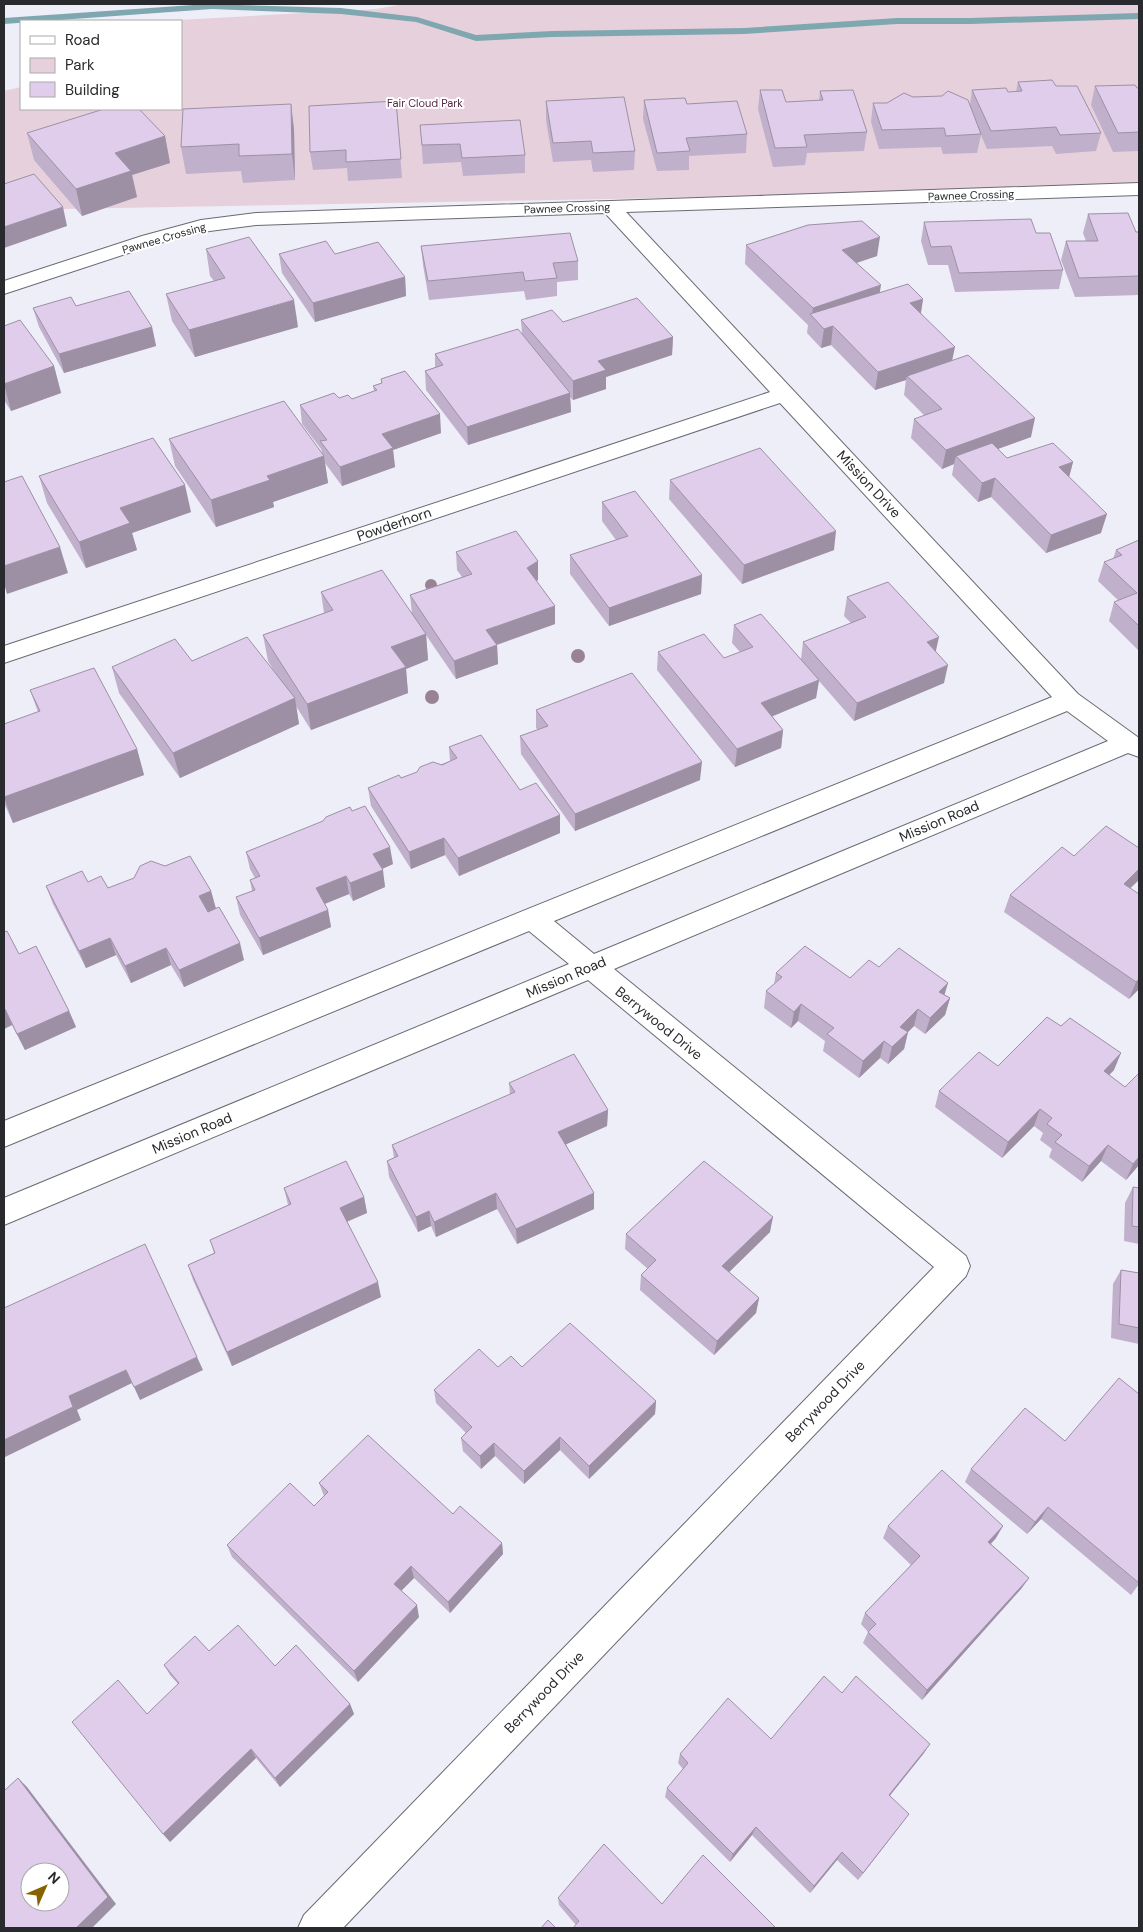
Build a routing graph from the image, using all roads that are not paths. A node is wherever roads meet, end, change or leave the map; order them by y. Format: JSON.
{"nodes":[{"id":1,"x":1139,"y":189,"type":"edge"},
{"id":2,"x":610,"y":206,"type":"junction"},
{"id":3,"x":4,"y":288,"type":"edge"},
{"id":4,"x":784,"y":394,"type":"junction"},
{"id":5,"x":4,"y":655,"type":"edge"},
{"id":6,"x":1069,"y":700,"type":"junction"},
{"id":7,"x":1134,"y":745,"type":"edge"},
{"id":8,"x":533,"y":919,"type":"junction"},
{"id":9,"x":590,"y":966,"type":"junction"},
{"id":10,"x":4,"y":1134,"type":"edge"},
{"id":11,"x":4,"y":1212,"type":"edge"},
{"id":12,"x":317,"y":1928,"type":"edge"}],
"edges":[{"from":1,"to":2,"type":"street","name":"Pawnee Crossing"},
{"from":2,"to":3,"type":"street","name":"Pawnee Crossing"},
{"from":2,"to":4,"type":"street","name":"Mission Drive"},
{"from":4,"to":5,"type":"street","name":"Powderhorn"},
{"from":4,"to":6,"type":"street","name":"Mission Drive"},
{"from":6,"to":7,"type":"street","name":"Mission Drive"},
{"from":6,"to":8,"type":"street"},
{"from":7,"to":9,"type":"street","name":"Mission Road"},
{"from":8,"to":9,"type":"street","name":"Berrywood Drive"},
{"from":8,"to":10,"type":"street"},
{"from":9,"to":11,"type":"street","name":"Mission Road"},
{"from":9,"to":12,"type":"street","name":"Berrywood Drive"}]}
